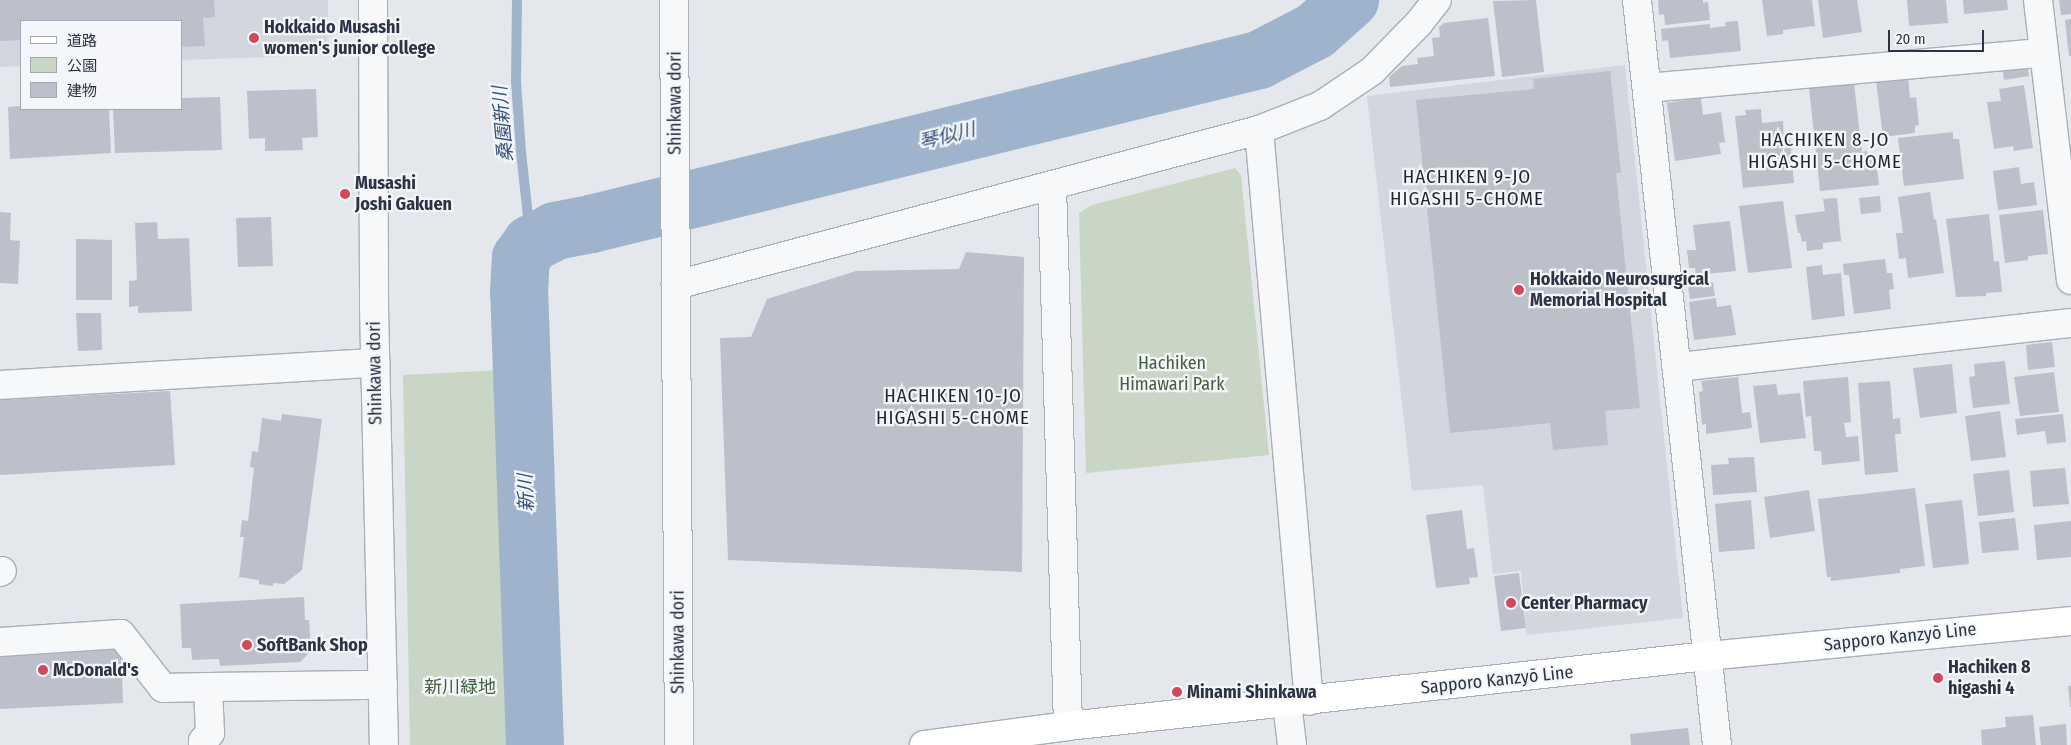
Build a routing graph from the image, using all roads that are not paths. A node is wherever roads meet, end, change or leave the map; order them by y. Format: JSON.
{"nodes":[{"id":1,"x":373,"y":0,"type":"edge"},
{"id":2,"x":674,"y":0,"type":"edge"},
{"id":3,"x":1437,"y":0,"type":"edge"},
{"id":4,"x":1637,"y":0,"type":"edge"},
{"id":5,"x":2038,"y":0,"type":"edge"},
{"id":6,"x":2043,"y":53,"type":"junction"},
{"id":7,"x":1647,"y":88,"type":"junction"},
{"id":8,"x":1259,"y":130,"type":"junction"},
{"id":9,"x":1052,"y":186,"type":"junction"},
{"id":10,"x":677,"y":276,"type":"junction"},
{"id":11,"x":2071,"y":280,"type":"edge"},
{"id":12,"x":2071,"y":323,"type":"edge"},
{"id":13,"x":375,"y":364,"type":"junction"},
{"id":14,"x":1678,"y":367,"type":"junction"},
{"id":15,"x":0,"y":386,"type":"edge"},
{"id":16,"x":2071,"y":621,"type":"edge"},
{"id":17,"x":0,"y":642,"type":"edge"},
{"id":18,"x":1706,"y":656,"type":"junction"},
{"id":19,"x":383,"y":685,"type":"junction"},
{"id":20,"x":208,"y":687,"type":"junction"},
{"id":21,"x":1298,"y":702,"type":"junction"},
{"id":22,"x":1068,"y":726,"type":"junction"},
{"id":23,"x":204,"y":745,"type":"edge"},
{"id":24,"x":384,"y":745,"type":"edge"},
{"id":25,"x":679,"y":745,"type":"edge"},
{"id":26,"x":924,"y":745,"type":"edge"},
{"id":27,"x":1292,"y":745,"type":"edge"},
{"id":28,"x":1717,"y":745,"type":"edge"}],
"edges":[{"from":1,"to":13,"type":"street","name":"Shinkawa dori"},
{"from":2,"to":10,"type":"street","name":"Shinkawa dori"},
{"from":3,"to":8,"type":"street"},
{"from":4,"to":7,"type":"street"},
{"from":5,"to":6,"type":"street"},
{"from":6,"to":7,"type":"street"},
{"from":6,"to":11,"type":"street"},
{"from":7,"to":14,"type":"street"},
{"from":8,"to":9,"type":"street"},
{"from":8,"to":21,"type":"street"},
{"from":9,"to":10,"type":"street"},
{"from":9,"to":22,"type":"street"},
{"from":10,"to":25,"type":"street","name":"Shinkawa dori"},
{"from":12,"to":14,"type":"street"},
{"from":13,"to":15,"type":"street"},
{"from":13,"to":19,"type":"street","name":"Shinkawa dori"},
{"from":14,"to":18,"type":"street"},
{"from":16,"to":18,"type":"main road","name":"Sapporo Kanzyō Line"},
{"from":17,"to":20,"type":"street"},
{"from":18,"to":21,"type":"main road","name":"Sapporo Kanzyō Line"},
{"from":18,"to":28,"type":"street"},
{"from":19,"to":20,"type":"street"},
{"from":19,"to":24,"type":"street","name":"Shinkawa dori"},
{"from":20,"to":23,"type":"street"},
{"from":21,"to":22,"type":"main road","name":"Sapporo Kanzyō Line"},
{"from":21,"to":27,"type":"street"},
{"from":22,"to":26,"type":"main road","name":"Sapporo Kanzyō Line"}]}
